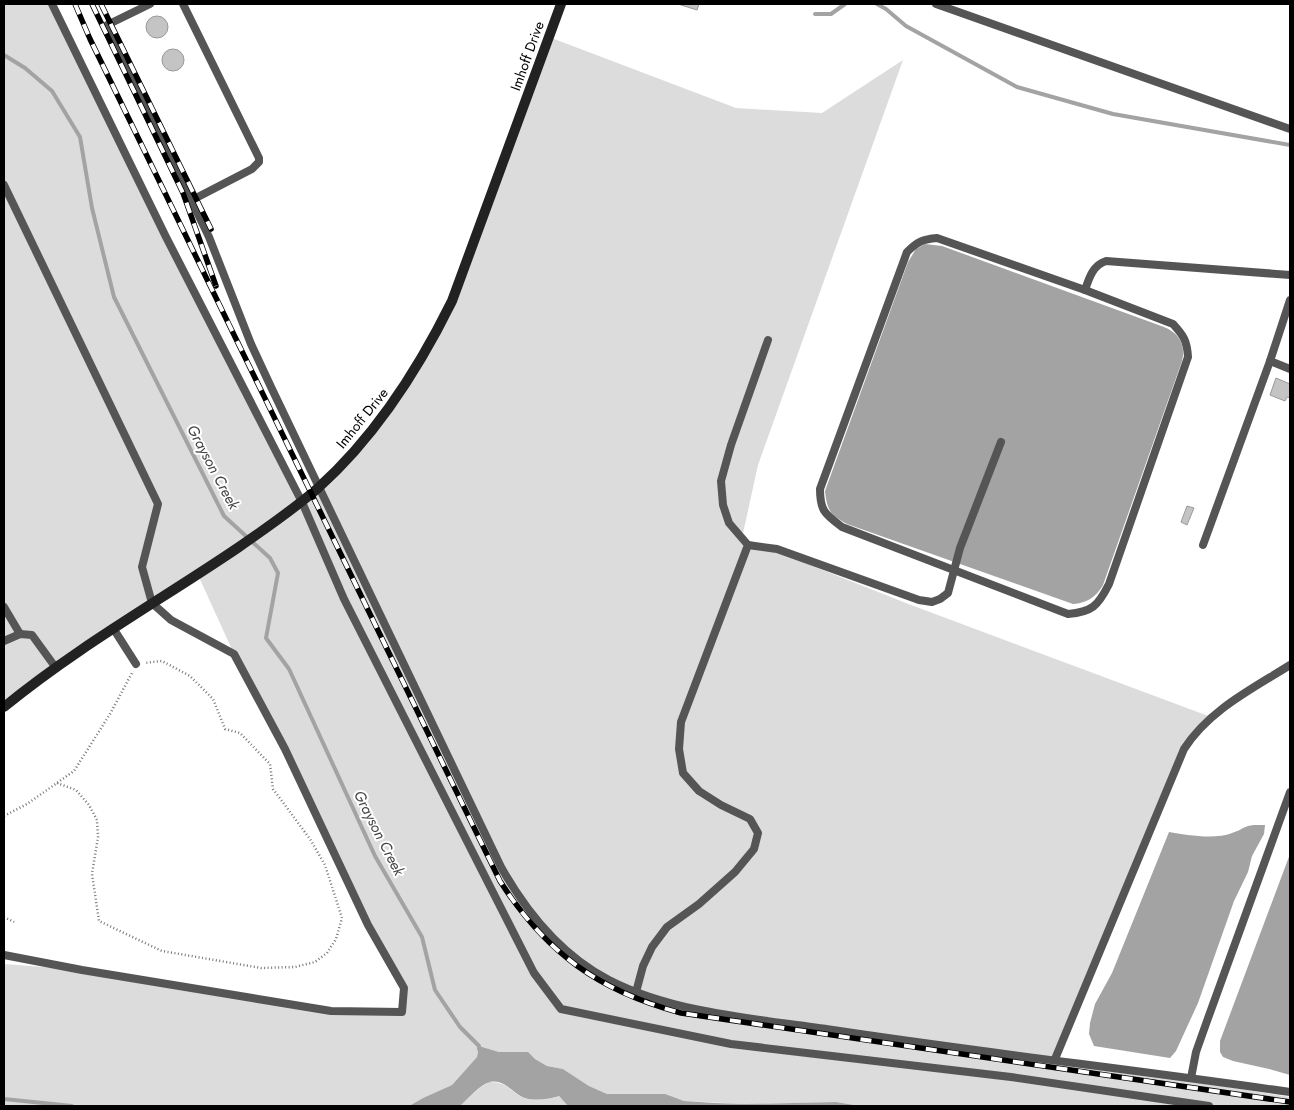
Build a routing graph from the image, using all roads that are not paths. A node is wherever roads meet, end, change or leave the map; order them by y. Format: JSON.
{"nodes":[{"id":1,"x":52,"y":4,"type":"edge"},
{"id":2,"x":150,"y":4,"type":"edge"},
{"id":3,"x":183,"y":4,"type":"edge"},
{"id":4,"x":561,"y":4,"type":"edge"},
{"id":5,"x":936,"y":4,"type":"edge"},
{"id":6,"x":1290,"y":129,"type":"edge"},
{"id":7,"x":4,"y":185,"type":"edge"},
{"id":8,"x":192,"y":200,"type":"junction"},
{"id":9,"x":1290,"y":275,"type":"edge"},
{"id":10,"x":1085,"y":290,"type":"junction"},
{"id":11,"x":1290,"y":300,"type":"edge"},
{"id":12,"x":768,"y":340,"type":"dead end"},
{"id":13,"x":1270,"y":361,"type":"junction"},
{"id":14,"x":1290,"y":369,"type":"edge"},
{"id":15,"x":1001,"y":442,"type":"dead end"},
{"id":16,"x":319,"y":487,"type":"junction"},
{"id":17,"x":298,"y":505,"type":"junction"},
{"id":18,"x":748,"y":544,"type":"junction"},
{"id":19,"x":1203,"y":545,"type":"dead end"},
{"id":20,"x":953,"y":569,"type":"junction"},
{"id":21,"x":152,"y":603,"type":"junction"},
{"id":22,"x":4,"y":607,"type":"edge"},
{"id":23,"x":113,"y":628,"type":"junction"},
{"id":24,"x":20,"y":634,"type":"junction"},
{"id":25,"x":4,"y":641,"type":"edge"},
{"id":26,"x":136,"y":664,"type":"road end"},
{"id":27,"x":1290,"y":665,"type":"edge"},
{"id":28,"x":56,"y":668,"type":"junction"},
{"id":29,"x":4,"y":707,"type":"edge"},
{"id":30,"x":1290,"y":792,"type":"edge"},
{"id":31,"x":4,"y":955,"type":"edge"},
{"id":32,"x":636,"y":992,"type":"junction"},
{"id":33,"x":1055,"y":1059,"type":"junction"},
{"id":34,"x":1191,"y":1078,"type":"junction"},
{"id":35,"x":1290,"y":1092,"type":"edge"},
{"id":36,"x":1209,"y":1106,"type":"edge"}],
"edges":[{"from":1,"to":17,"type":"lane"},
{"from":2,"to":8,"type":"lane"},
{"from":3,"to":8,"type":"lane"},
{"from":4,"to":16,"type":"street","name":"Imhoff Drive"},
{"from":5,"to":6,"type":"lane"},
{"from":7,"to":21,"type":"lane"},
{"from":8,"to":16,"type":"lane"},
{"from":9,"to":10,"type":"lane"},
{"from":10,"to":20,"type":"lane"},
{"from":10,"to":20,"type":"lane"},
{"from":11,"to":13,"type":"lane"},
{"from":12,"to":18,"type":"lane"},
{"from":13,"to":14,"type":"lane"},
{"from":13,"to":19,"type":"lane"},
{"from":15,"to":20,"type":"lane"},
{"from":16,"to":17,"type":"street","name":"Imhoff Drive"},
{"from":16,"to":32,"type":"lane"},
{"from":17,"to":21,"type":"street","name":"Imhoff Drive"},
{"from":17,"to":36,"type":"lane"},
{"from":18,"to":20,"type":"lane"},
{"from":18,"to":32,"type":"lane"},
{"from":21,"to":23,"type":"street","name":"Imhoff Drive"},
{"from":21,"to":31,"type":"lane"},
{"from":22,"to":24,"type":"lane"},
{"from":23,"to":26,"type":"lane"},
{"from":23,"to":28,"type":"street","name":"Imhoff Drive"},
{"from":24,"to":25,"type":"lane"},
{"from":24,"to":28,"type":"lane"},
{"from":27,"to":33,"type":"lane"},
{"from":28,"to":29,"type":"street","name":"Imhoff Drive"},
{"from":30,"to":34,"type":"lane"},
{"from":32,"to":33,"type":"lane"},
{"from":33,"to":34,"type":"lane"},
{"from":34,"to":35,"type":"lane"}]}
